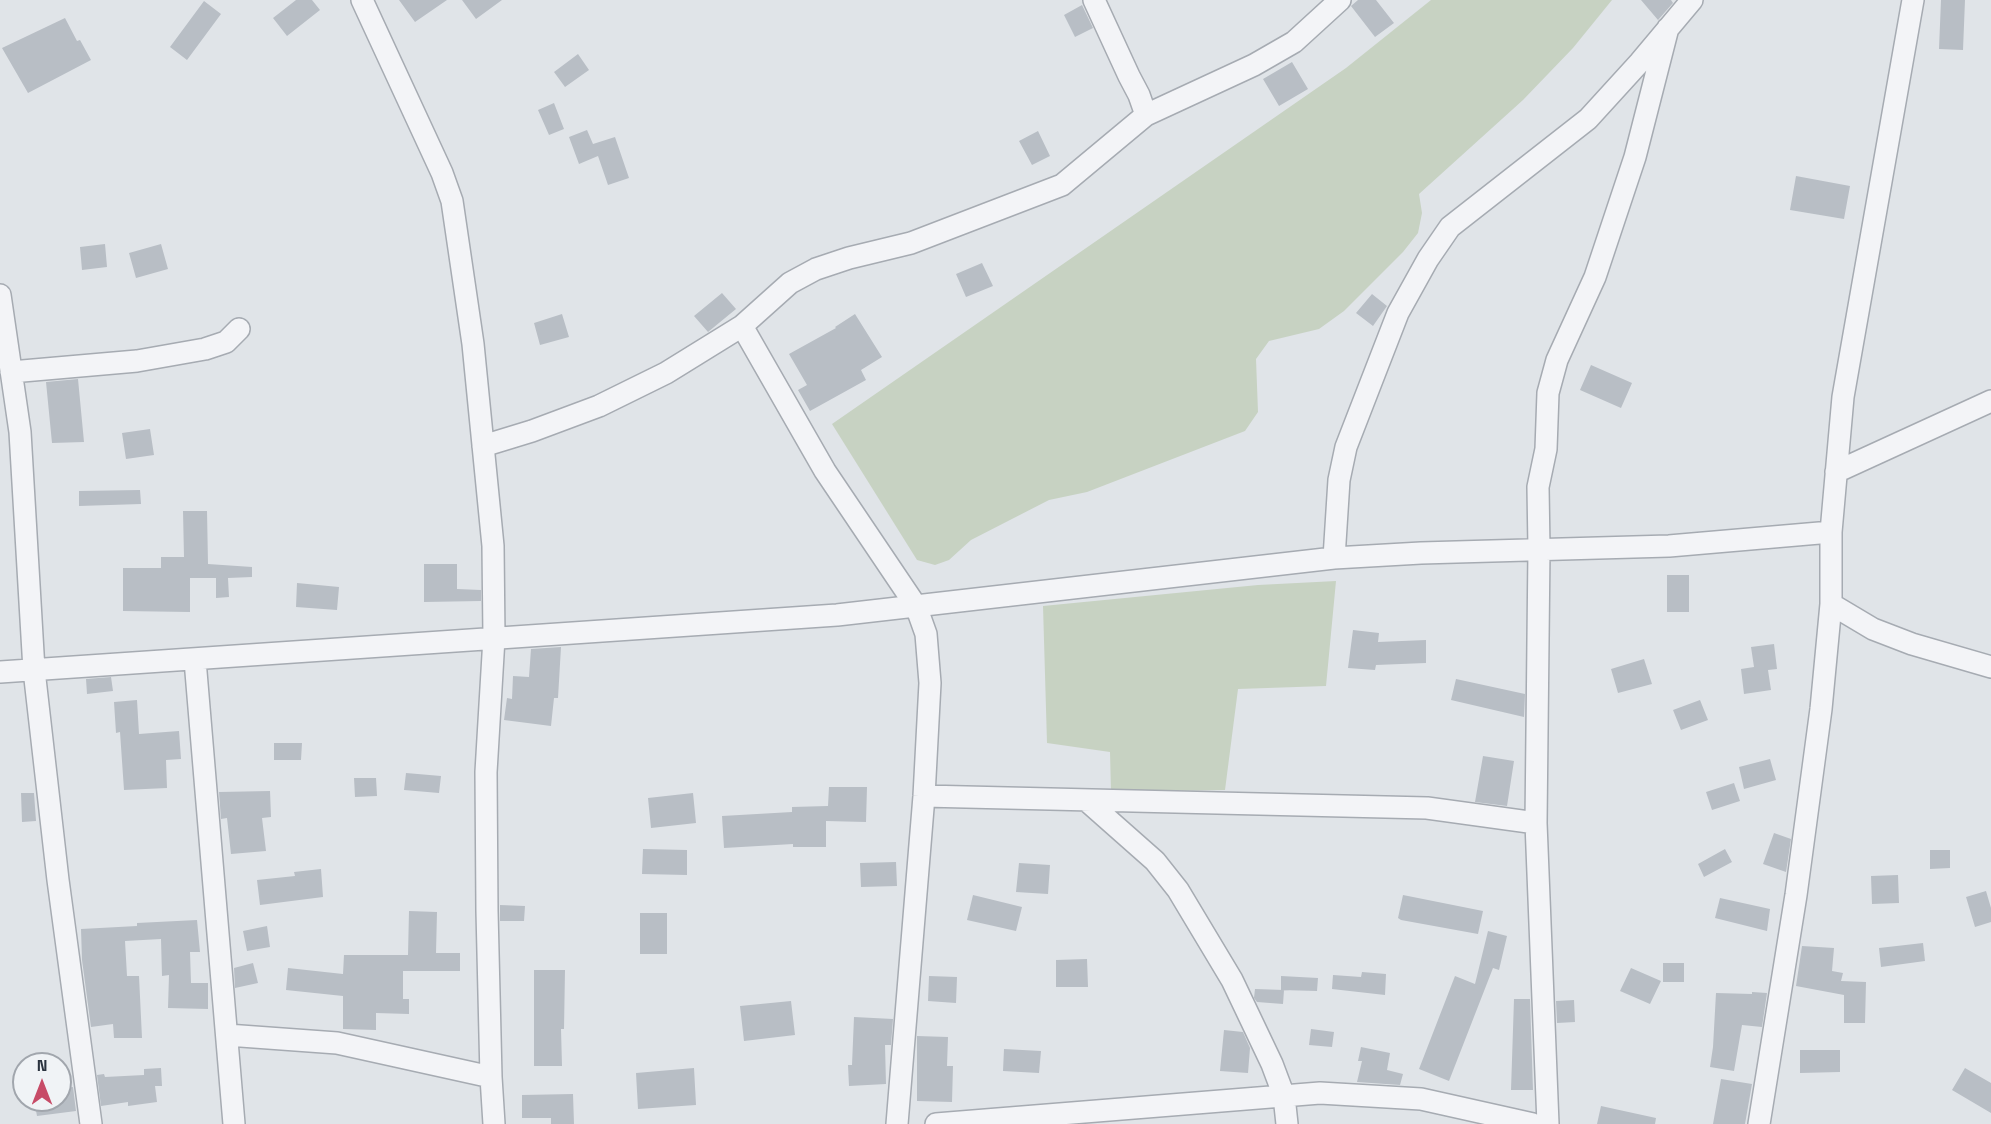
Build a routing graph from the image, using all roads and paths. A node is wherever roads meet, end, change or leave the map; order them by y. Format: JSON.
{"nodes":[{"id":1,"x":362,"y":0,"type":"edge"},
{"id":2,"x":1094,"y":0,"type":"edge"},
{"id":3,"x":1340,"y":0,"type":"edge"},
{"id":4,"x":1692,"y":0,"type":"edge"},
{"id":5,"x":1913,"y":0,"type":"edge"},
{"id":6,"x":1668,"y":28,"type":"junction"},
{"id":7,"x":1146,"y":115,"type":"junction"},
{"id":8,"x":0,"y":295,"type":"edge"},
{"id":9,"x":742,"y":326,"type":"junction"},
{"id":10,"x":239,"y":329,"type":"dead end"},
{"id":11,"x":11,"y":372,"type":"junction"},
{"id":12,"x":1991,"y":401,"type":"edge"},
{"id":13,"x":8,"y":402,"type":"edge"},
{"id":14,"x":483,"y":446,"type":"junction"},
{"id":15,"x":1836,"y":472,"type":"junction"},
{"id":16,"x":1831,"y":532,"type":"junction"},
{"id":17,"x":1539,"y":549,"type":"junction"},
{"id":18,"x":1334,"y":558,"type":"junction"},
{"id":19,"x":1831,"y":604,"type":"junction"},
{"id":20,"x":916,"y":606,"type":"junction"},
{"id":21,"x":494,"y":638,"type":"junction"},
{"id":22,"x":195,"y":660,"type":"junction"},
{"id":23,"x":1991,"y":667,"type":"edge"},
{"id":24,"x":34,"y":670,"type":"junction"},
{"id":25,"x":0,"y":672,"type":"edge"},
{"id":26,"x":924,"y":796,"type":"junction"},
{"id":27,"x":1086,"y":800,"type":"junction"},
{"id":28,"x":1536,"y":824,"type":"junction"},
{"id":29,"x":227,"y":1035,"type":"junction"},
{"id":30,"x":490,"y":1077,"type":"junction"},
{"id":31,"x":1284,"y":1096,"type":"junction"},
{"id":32,"x":91,"y":1124,"type":"edge"},
{"id":33,"x":234,"y":1124,"type":"edge"},
{"id":34,"x":494,"y":1124,"type":"edge"},
{"id":35,"x":897,"y":1124,"type":"edge"},
{"id":36,"x":936,"y":1124,"type":"edge"},
{"id":37,"x":943,"y":1124,"type":"edge"},
{"id":38,"x":1287,"y":1124,"type":"edge"},
{"id":39,"x":1533,"y":1124,"type":"edge"},
{"id":40,"x":1548,"y":1124,"type":"edge"},
{"id":41,"x":1759,"y":1124,"type":"edge"}],
"edges":[{"from":1,"to":14,"type":"street"},
{"from":2,"to":7,"type":"street"},
{"from":3,"to":7,"type":"street"},
{"from":4,"to":6,"type":"street"},
{"from":5,"to":15,"type":"street"},
{"from":6,"to":17,"type":"street"},
{"from":6,"to":18,"type":"street"},
{"from":7,"to":9,"type":"street"},
{"from":8,"to":11,"type":"street"},
{"from":9,"to":14,"type":"street"},
{"from":9,"to":20,"type":"street"},
{"from":10,"to":11,"type":"street"},
{"from":11,"to":13,"type":"street"},
{"from":12,"to":15,"type":"street"},
{"from":13,"to":24,"type":"street"},
{"from":14,"to":21,"type":"street"},
{"from":15,"to":16,"type":"street"},
{"from":16,"to":17,"type":"street"},
{"from":16,"to":19,"type":"street"},
{"from":17,"to":18,"type":"street"},
{"from":17,"to":28,"type":"street"},
{"from":18,"to":20,"type":"street"},
{"from":19,"to":23,"type":"street"},
{"from":19,"to":41,"type":"street"},
{"from":20,"to":21,"type":"street"},
{"from":20,"to":26,"type":"street"},
{"from":21,"to":22,"type":"street"},
{"from":21,"to":30,"type":"street"},
{"from":22,"to":24,"type":"street"},
{"from":22,"to":29,"type":"street"},
{"from":24,"to":25,"type":"street"},
{"from":24,"to":32,"type":"street"},
{"from":26,"to":27,"type":"street"},
{"from":26,"to":35,"type":"street"},
{"from":27,"to":28,"type":"street"},
{"from":27,"to":31,"type":"street"},
{"from":28,"to":40,"type":"street"},
{"from":29,"to":30,"type":"street"},
{"from":29,"to":33,"type":"street"},
{"from":30,"to":34,"type":"street"},
{"from":31,"to":37,"type":"street"},
{"from":31,"to":38,"type":"street"},
{"from":31,"to":39,"type":"street"},
{"from":36,"to":37,"type":"street"}]}
